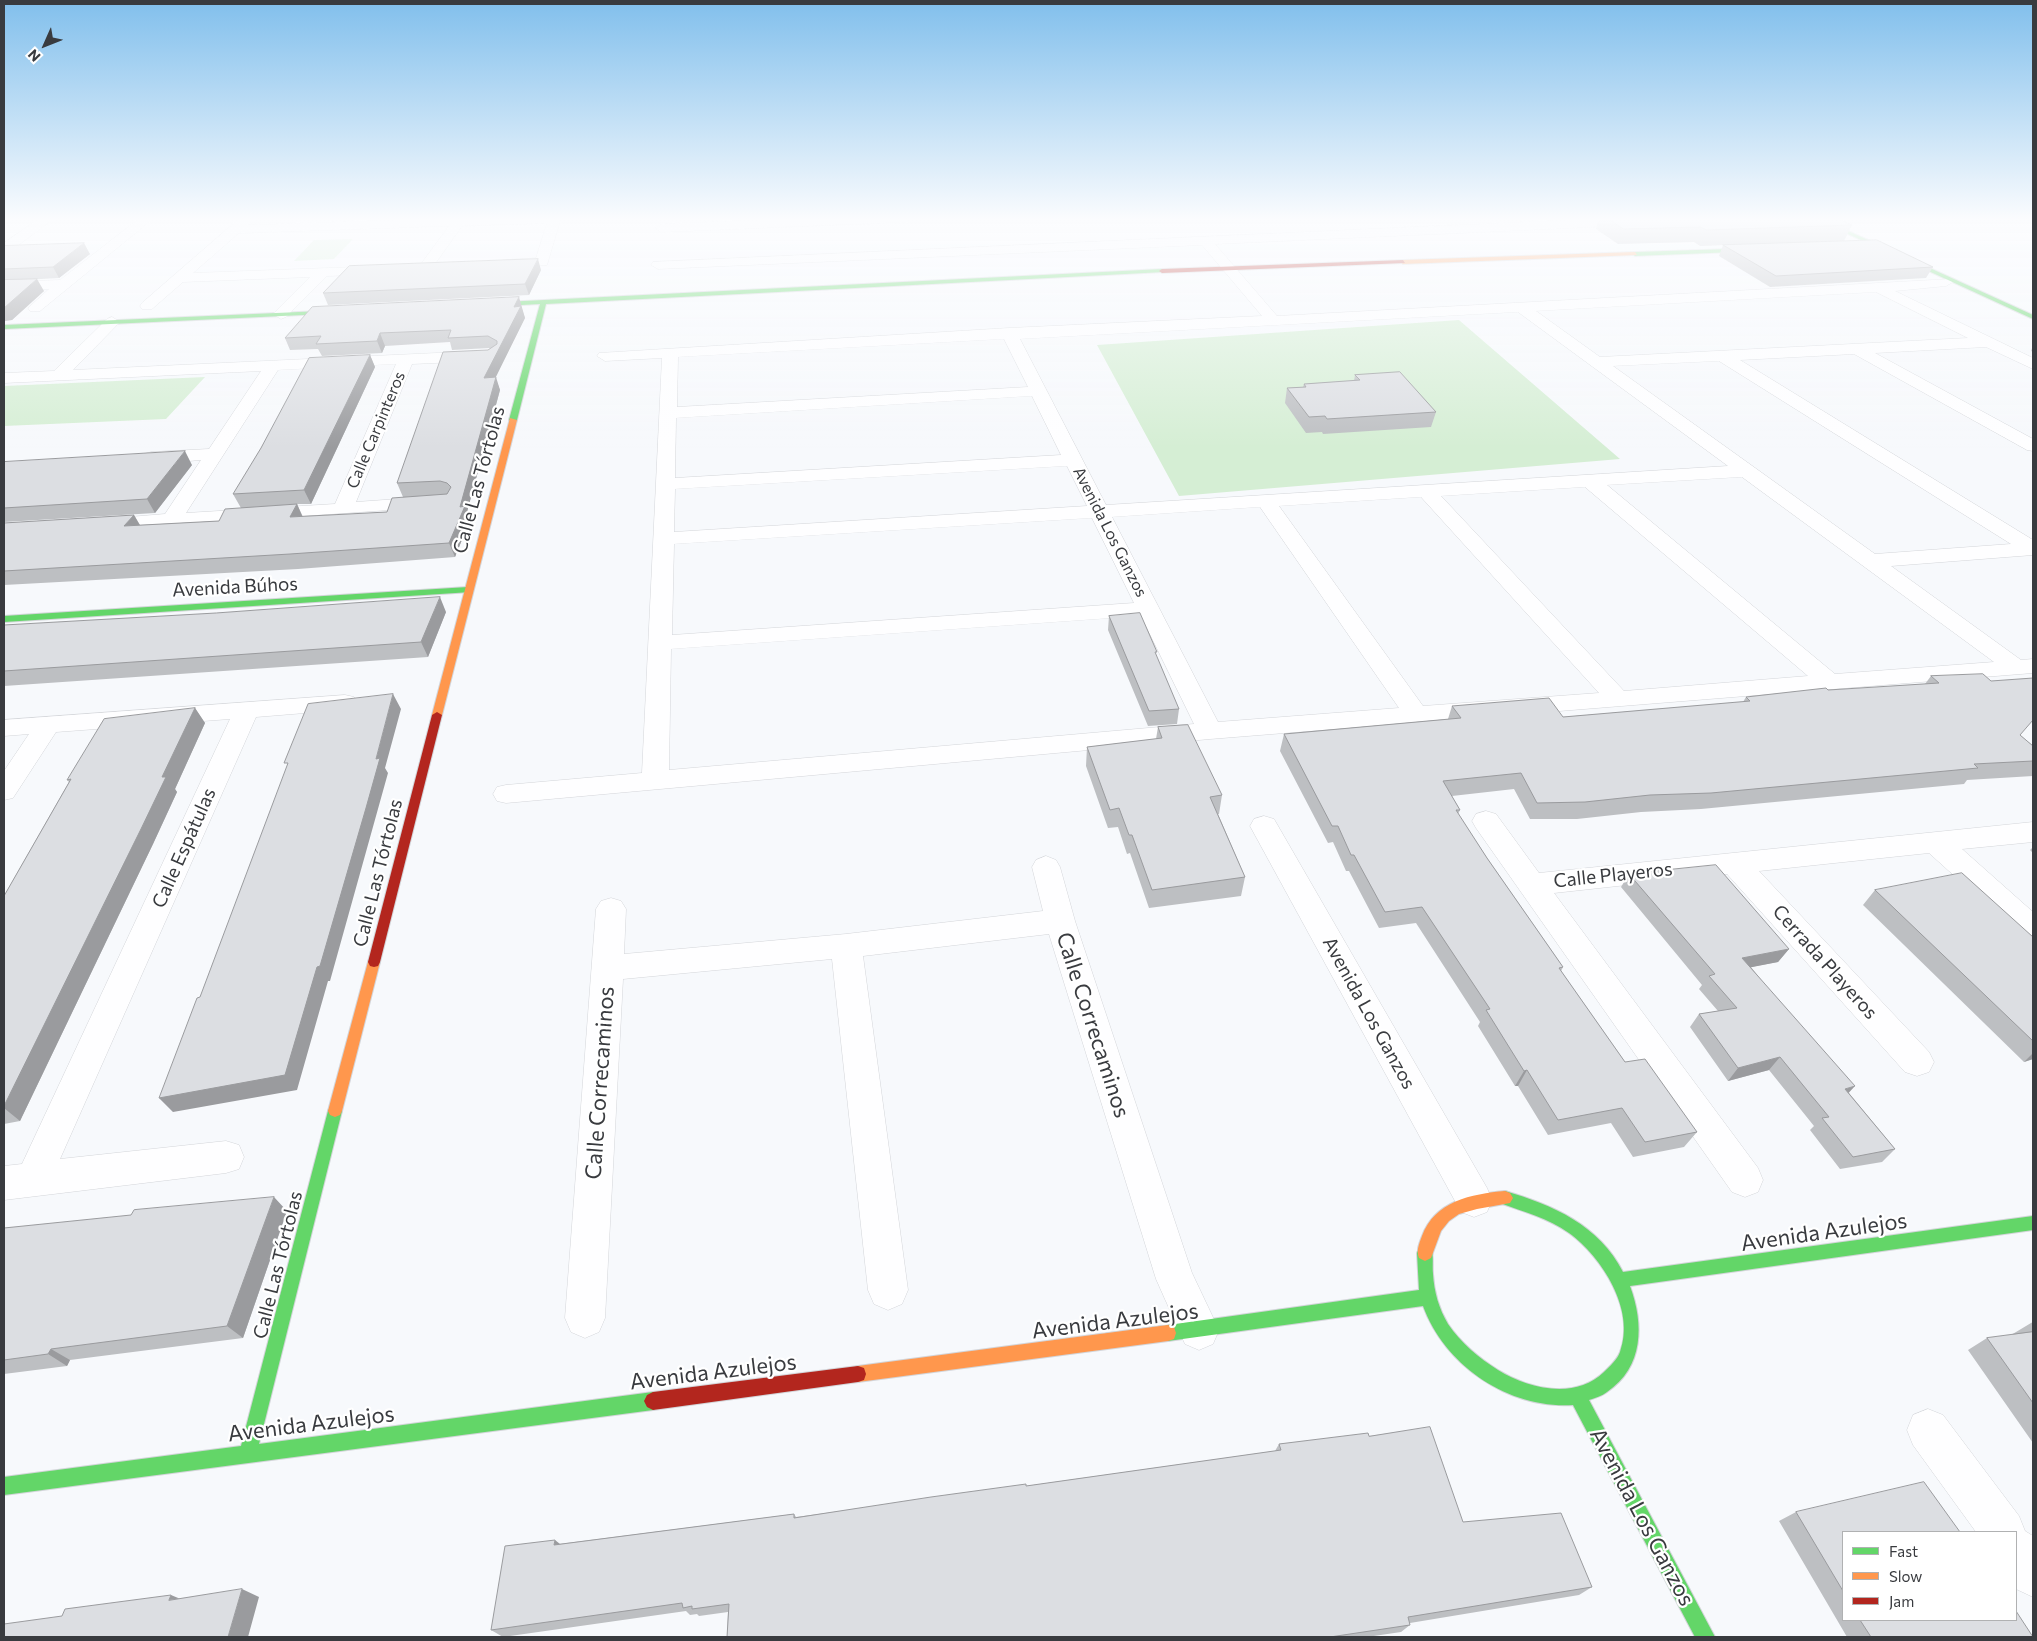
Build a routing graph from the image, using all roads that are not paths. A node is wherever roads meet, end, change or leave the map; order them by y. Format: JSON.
{"nodes":[{"id":1,"x":52,"y":295,"type":"edge"},
{"id":2,"x":161,"y":295,"type":"edge"},
{"id":3,"x":300,"y":295,"type":"edge"},
{"id":4,"x":674,"y":295,"type":"edge"},
{"id":5,"x":1251,"y":295,"type":"edge"},
{"id":6,"x":1747,"y":295,"type":"edge"},
{"id":7,"x":1892,"y":295,"type":"edge"},
{"id":8,"x":1983,"y":295,"type":"edge"},
{"id":9,"x":543,"y":303,"type":"junction"},
{"id":10,"x":147,"y":306,"type":"dead end"},
{"id":11,"x":475,"y":306,"type":"edge"},
{"id":12,"x":1521,"y":306,"type":"junction"},
{"id":13,"x":36,"y":308,"type":"dead end"},
{"id":14,"x":359,"y":311,"type":"edge"},
{"id":15,"x":281,"y":314,"type":"junction"},
{"id":16,"x":2033,"y":317,"type":"edge"},
{"id":17,"x":1272,"y":319,"type":"junction"},
{"id":18,"x":112,"y":322,"type":"junction"},
{"id":19,"x":4,"y":327,"type":"edge"},
{"id":20,"x":1009,"y":334,"type":"junction"},
{"id":21,"x":1990,"y":342,"type":"junction"},
{"id":22,"x":1857,"y":349,"type":"junction"},
{"id":23,"x":670,"y":352,"type":"junction"},
{"id":24,"x":492,"y":355,"type":"edge"},
{"id":25,"x":605,"y":356,"type":"dead end"},
{"id":26,"x":1723,"y":356,"type":"junction"},
{"id":27,"x":406,"y":359,"type":"junction"},
{"id":28,"x":1597,"y":362,"type":"junction"},
{"id":29,"x":2033,"y":364,"type":"edge"},
{"id":30,"x":272,"y":366,"type":"junction"},
{"id":31,"x":58,"y":376,"type":"junction"},
{"id":32,"x":4,"y":378,"type":"edge"},
{"id":33,"x":1038,"y":391,"type":"junction"},
{"id":34,"x":667,"y":413,"type":"junction"},
{"id":35,"x":2033,"y":446,"type":"edge"},
{"id":36,"x":214,"y":454,"type":"junction"},
{"id":37,"x":138,"y":458,"type":"edge"},
{"id":38,"x":1073,"y":460,"type":"junction"},
{"id":39,"x":1746,"y":470,"type":"junction"},
{"id":40,"x":1589,"y":480,"type":"junction"},
{"id":41,"x":665,"y":484,"type":"junction"},
{"id":42,"x":1426,"y":490,"type":"junction"},
{"id":43,"x":1265,"y":501,"type":"junction"},
{"id":44,"x":444,"y":502,"type":"edge"},
{"id":45,"x":343,"y":509,"type":"junction"},
{"id":46,"x":1100,"y":511,"type":"junction"},
{"id":47,"x":172,"y":519,"type":"junction"},
{"id":48,"x":83,"y":525,"type":"edge"},
{"id":49,"x":663,"y":539,"type":"junction"},
{"id":50,"x":2033,"y":549,"type":"edge"},
{"id":51,"x":1870,"y":561,"type":"junction"},
{"id":52,"x":468,"y":590,"type":"junction"},
{"id":53,"x":1149,"y":609,"type":"junction"},
{"id":54,"x":4,"y":618,"type":"edge"},
{"id":55,"x":660,"y":643,"type":"junction"},
{"id":56,"x":2025,"y":666,"type":"edge"},
{"id":57,"x":1830,"y":682,"type":"junction"},
{"id":58,"x":1618,"y":699,"type":"junction"},
{"id":59,"x":366,"y":702,"type":"edge"},
{"id":60,"x":247,"y":710,"type":"junction"},
{"id":61,"x":1416,"y":714,"type":"junction"},
{"id":62,"x":47,"y":726,"type":"junction"},
{"id":63,"x":4,"y":728,"type":"edge"},
{"id":64,"x":1210,"y":731,"type":"junction"},
{"id":65,"x":655,"y":781,"type":"junction"},
{"id":66,"x":4,"y":792,"type":"edge"},
{"id":67,"x":506,"y":794,"type":"dead end"},
{"id":68,"x":1486,"y":821,"type":"dead end"},
{"id":69,"x":1264,"y":826,"type":"dead end"},
{"id":70,"x":2033,"y":832,"type":"edge"},
{"id":71,"x":1934,"y":841,"type":"junction"},
{"id":72,"x":1733,"y":862,"type":"junction"},
{"id":73,"x":1046,"y":867,"type":"dead end"},
{"id":74,"x":1534,"y":884,"type":"junction"},
{"id":75,"x":611,"y":908,"type":"dead end"},
{"id":76,"x":1060,"y":921,"type":"junction"},
{"id":77,"x":2033,"y":929,"type":"edge"},
{"id":78,"x":846,"y":946,"type":"junction"},
{"id":79,"x":608,"y":968,"type":"junction"},
{"id":80,"x":1917,"y":1062,"type":"dead end"},
{"id":81,"x":226,"y":1157,"type":"dead end"},
{"id":82,"x":1746,"y":1180,"type":"dead end"},
{"id":83,"x":19,"y":1181,"type":"edge"},
{"id":84,"x":1474,"y":1200,"type":"junction"},
{"id":85,"x":2033,"y":1223,"type":"edge"},
{"id":86,"x":1620,"y":1280,"type":"junction"},
{"id":87,"x":888,"y":1290,"type":"dead end"},
{"id":88,"x":1427,"y":1297,"type":"junction"},
{"id":89,"x":585,"y":1318,"type":"dead end"},
{"id":90,"x":1198,"y":1330,"type":"junction"},
{"id":91,"x":1578,"y":1397,"type":"junction"},
{"id":92,"x":1928,"y":1430,"type":"dead end"},
{"id":93,"x":248,"y":1452,"type":"junction"},
{"id":94,"x":4,"y":1486,"type":"edge"},
{"id":95,"x":2002,"y":1531,"type":"edge"},
{"id":96,"x":2017,"y":1551,"type":"edge"},
{"id":97,"x":2033,"y":1574,"type":"edge"},
{"id":98,"x":1705,"y":1637,"type":"edge"}],
"edges":[{"from":1,"to":13,"type":"street"},
{"from":2,"to":10,"type":"street"},
{"from":3,"to":15,"type":"street"},
{"from":4,"to":9,"type":"street"},
{"from":5,"to":17,"type":"street"},
{"from":6,"to":12,"type":"street"},
{"from":7,"to":21,"type":"street"},
{"from":8,"to":16,"type":"street"},
{"from":9,"to":11,"type":"street"},
{"from":9,"to":52,"type":"street","name":"Calle Las Tórtolas"},
{"from":12,"to":17,"type":"street"},
{"from":12,"to":28,"type":"street"},
{"from":14,"to":15,"type":"street"},
{"from":15,"to":18,"type":"street"},
{"from":17,"to":20,"type":"street"},
{"from":18,"to":19,"type":"street"},
{"from":18,"to":31,"type":"street"},
{"from":20,"to":23,"type":"street"},
{"from":20,"to":33,"type":"street","name":"Avenida Los Ganzos"},
{"from":21,"to":22,"type":"street"},
{"from":21,"to":29,"type":"street"},
{"from":22,"to":26,"type":"street"},
{"from":22,"to":35,"type":"street"},
{"from":23,"to":25,"type":"street"},
{"from":23,"to":34,"type":"street"},
{"from":24,"to":27,"type":"street"},
{"from":26,"to":28,"type":"street"},
{"from":26,"to":50,"type":"street"},
{"from":27,"to":30,"type":"street","name":"Calle Carpinteros"},
{"from":27,"to":45,"type":"street","name":"Calle Carpinteros"},
{"from":28,"to":39,"type":"street"},
{"from":30,"to":31,"type":"street","name":"Calle Carpinteros"},
{"from":30,"to":36,"type":"street"},
{"from":31,"to":32,"type":"street","name":"Calle Carpinteros"},
{"from":33,"to":34,"type":"street"},
{"from":33,"to":38,"type":"street","name":"Avenida Los Ganzos"},
{"from":34,"to":41,"type":"street"},
{"from":36,"to":37,"type":"street"},
{"from":36,"to":47,"type":"street"},
{"from":38,"to":41,"type":"street"},
{"from":38,"to":46,"type":"street","name":"Avenida Los Ganzos"},
{"from":39,"to":40,"type":"street"},
{"from":39,"to":51,"type":"street"},
{"from":40,"to":42,"type":"street"},
{"from":40,"to":57,"type":"street"},
{"from":41,"to":49,"type":"street"},
{"from":42,"to":43,"type":"street"},
{"from":42,"to":58,"type":"street"},
{"from":43,"to":46,"type":"street"},
{"from":43,"to":61,"type":"street"},
{"from":44,"to":45,"type":"street"},
{"from":45,"to":47,"type":"street","name":"Calle Carpinteros"},
{"from":46,"to":49,"type":"street"},
{"from":46,"to":53,"type":"street","name":"Avenida Los Ganzos"},
{"from":47,"to":48,"type":"street","name":"Calle Carpinteros"},
{"from":49,"to":55,"type":"street"},
{"from":50,"to":51,"type":"street"},
{"from":51,"to":56,"type":"street"},
{"from":52,"to":54,"type":"street","name":"Avenida Búhos"},
{"from":52,"to":93,"type":"street","name":"Calle Las Tórtolas"},
{"from":53,"to":55,"type":"street"},
{"from":53,"to":64,"type":"street","name":"Avenida Los Ganzos"},
{"from":55,"to":65,"type":"street"},
{"from":56,"to":57,"type":"street"},
{"from":57,"to":58,"type":"street"},
{"from":58,"to":61,"type":"street"},
{"from":59,"to":60,"type":"street"},
{"from":60,"to":62,"type":"street"},
{"from":60,"to":83,"type":"street","name":"Calle Espátulas"},
{"from":61,"to":64,"type":"street"},
{"from":62,"to":63,"type":"street"},
{"from":62,"to":66,"type":"street"},
{"from":64,"to":65,"type":"street"},
{"from":65,"to":67,"type":"street"},
{"from":68,"to":74,"type":"street"},
{"from":69,"to":84,"type":"street","name":"Avenida Los Ganzos"},
{"from":70,"to":71,"type":"street","name":"Calle Playeros"},
{"from":71,"to":72,"type":"street","name":"Calle Playeros"},
{"from":71,"to":77,"type":"street"},
{"from":72,"to":74,"type":"street","name":"Calle Playeros"},
{"from":72,"to":80,"type":"street","name":"Cerrada Playeros"},
{"from":73,"to":76,"type":"street"},
{"from":74,"to":82,"type":"street","name":"Calle Playeros"},
{"from":75,"to":79,"type":"street"},
{"from":76,"to":78,"type":"street","name":"Calle Correcaminos"},
{"from":76,"to":90,"type":"street","name":"Calle Correcaminos"},
{"from":78,"to":79,"type":"street","name":"Calle Correcaminos"},
{"from":78,"to":87,"type":"street"},
{"from":79,"to":89,"type":"street","name":"Calle Correcaminos"},
{"from":81,"to":83,"type":"street"},
{"from":84,"to":86,"type":"street"},
{"from":84,"to":88,"type":"street"},
{"from":85,"to":86,"type":"street","name":"Avenida Azulejos"},
{"from":86,"to":91,"type":"street"},
{"from":88,"to":90,"type":"street","name":"Avenida Azulejos"},
{"from":88,"to":91,"type":"street"},
{"from":90,"to":93,"type":"street","name":"Avenida Azulejos"},
{"from":91,"to":98,"type":"street","name":"Avenida Los Ganzos"},
{"from":92,"to":95,"type":"street"},
{"from":93,"to":94,"type":"street","name":"Avenida Azulejos"},
{"from":96,"to":97,"type":"street"}]}
